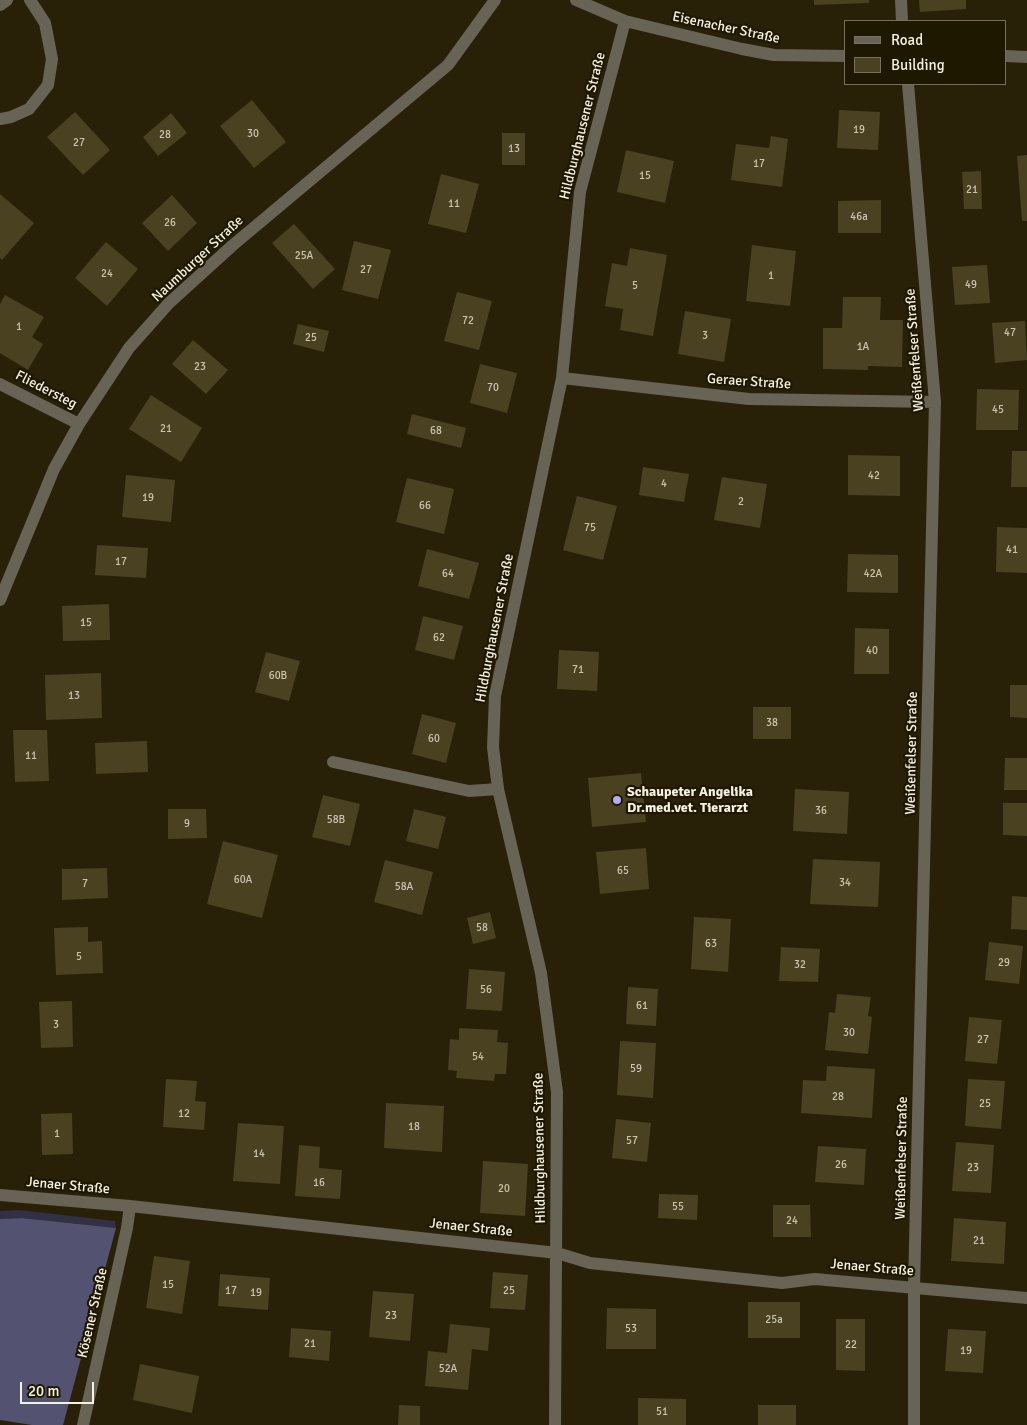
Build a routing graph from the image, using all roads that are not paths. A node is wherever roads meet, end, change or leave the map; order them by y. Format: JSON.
{"nodes":[{"id":1,"x":30,"y":0,"type":"edge"},
{"id":2,"x":495,"y":0,"type":"edge"},
{"id":3,"x":576,"y":0,"type":"edge"},
{"id":4,"x":900,"y":0,"type":"edge"},
{"id":5,"x":902,"y":20,"type":"edge"},
{"id":6,"x":625,"y":21,"type":"junction"},
{"id":7,"x":844,"y":56,"type":"edge"},
{"id":8,"x":1007,"y":56,"type":"edge"},
{"id":9,"x":1027,"y":56,"type":"edge"},
{"id":10,"x":908,"y":85,"type":"edge"},
{"id":11,"x":0,"y":119,"type":"edge"},
{"id":12,"x":562,"y":378,"type":"junction"},
{"id":13,"x":0,"y":384,"type":"edge"},
{"id":14,"x":935,"y":402,"type":"junction"},
{"id":15,"x":79,"y":424,"type":"junction"},
{"id":16,"x":0,"y":600,"type":"edge"},
{"id":17,"x":333,"y":762,"type":"dead end"},
{"id":18,"x":498,"y":789,"type":"junction"},
{"id":19,"x":0,"y":1195,"type":"edge"},
{"id":20,"x":130,"y":1206,"type":"junction"},
{"id":21,"x":557,"y":1253,"type":"junction"},
{"id":22,"x":914,"y":1287,"type":"junction"},
{"id":23,"x":1027,"y":1298,"type":"edge"},
{"id":24,"x":83,"y":1425,"type":"edge"},
{"id":25,"x":555,"y":1425,"type":"edge"},
{"id":26,"x":914,"y":1425,"type":"edge"}],
"edges":[{"from":1,"to":11,"type":"street"},
{"from":2,"to":15,"type":"street","name":"Naumburger Straße"},
{"from":3,"to":6,"type":"street","name":"Eisenacher Straße"},
{"from":4,"to":5,"type":"street"},
{"from":6,"to":7,"type":"street","name":"Eisenacher Straße"},
{"from":6,"to":12,"type":"street","name":"Hildburghausener Straße"},
{"from":8,"to":9,"type":"street"},
{"from":10,"to":14,"type":"street","name":"Weißenfelser Straße"},
{"from":12,"to":14,"type":"street","name":"Geraer Straße"},
{"from":12,"to":18,"type":"street","name":"Hildburghausener Straße"},
{"from":13,"to":15,"type":"street","name":"Fliedersteg"},
{"from":14,"to":22,"type":"street","name":"Weißenfelser Straße"},
{"from":15,"to":16,"type":"street","name":"Naumburger Straße"},
{"from":17,"to":18,"type":"street"},
{"from":18,"to":21,"type":"street","name":"Hildburghausener Straße"},
{"from":19,"to":20,"type":"street","name":"Jenaer Straße"},
{"from":20,"to":21,"type":"street","name":"Jenaer Straße"},
{"from":20,"to":24,"type":"street","name":"Kösener Straße"},
{"from":21,"to":22,"type":"street","name":"Jenaer Straße"},
{"from":21,"to":25,"type":"street","name":"Hildburghausener Straße"},
{"from":22,"to":23,"type":"street","name":"Jenaer Straße"},
{"from":22,"to":26,"type":"street","name":"Weißenfelser Straße"}]}
